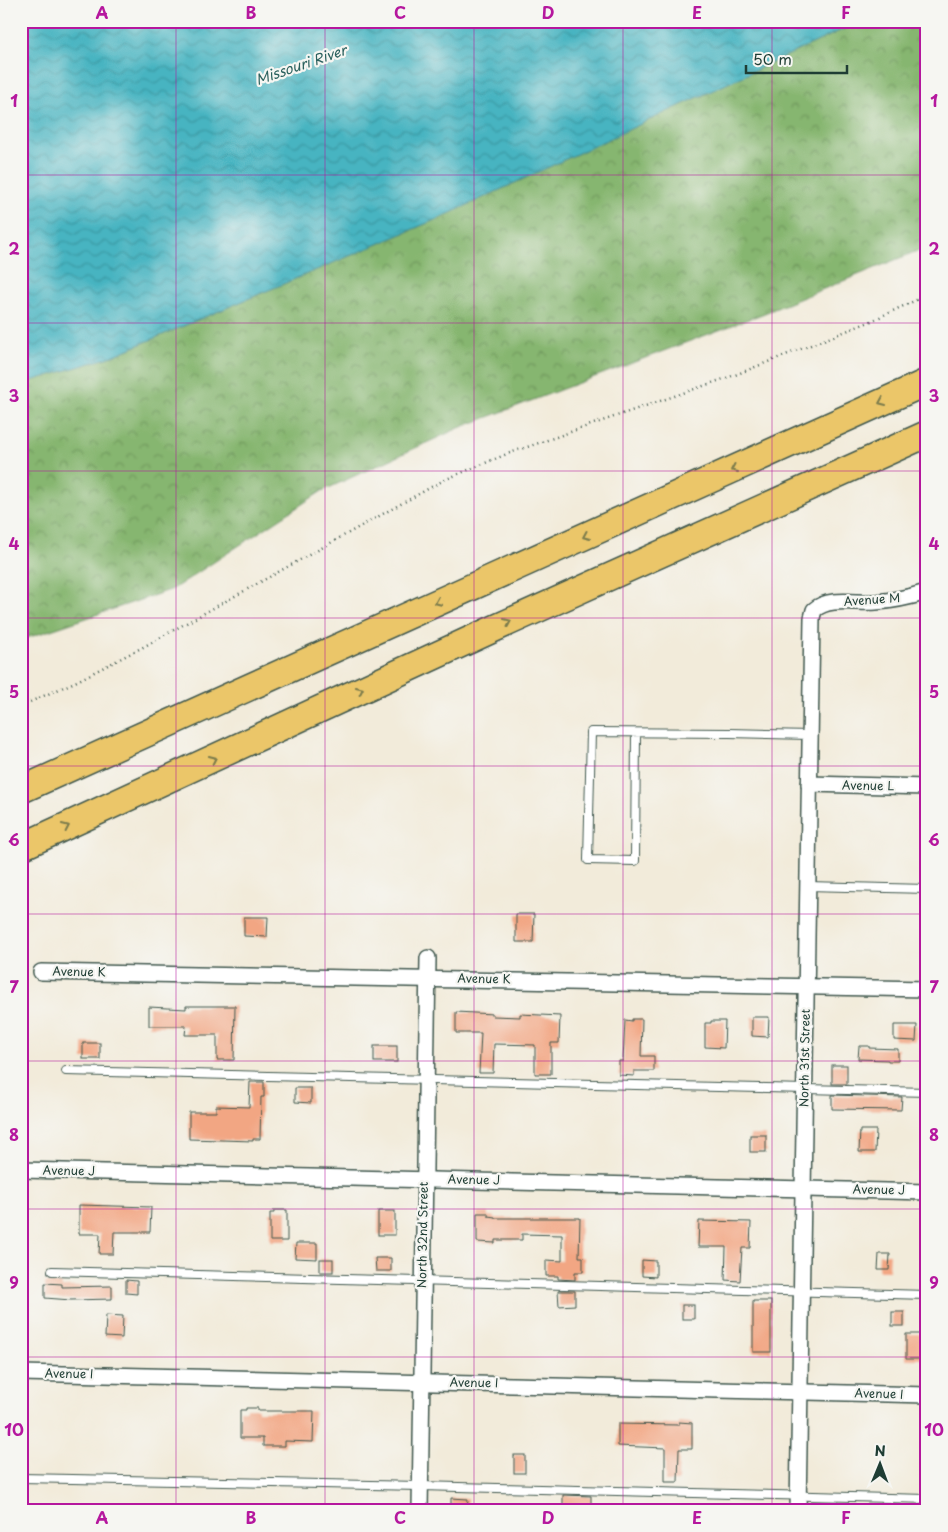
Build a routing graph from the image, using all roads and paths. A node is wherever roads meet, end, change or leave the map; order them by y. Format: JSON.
{"nodes":[{"id":1,"x":927,"y":295,"type":"edge"},
{"id":2,"x":927,"y":382,"type":"edge"},
{"id":3,"x":927,"y":434,"type":"edge"},
{"id":4,"x":927,"y":592,"type":"edge"},
{"id":5,"x":818,"y":607,"type":"joint"},
{"id":6,"x":21,"y":706,"type":"edge"},
{"id":7,"x":636,"y":733,"type":"junction"},
{"id":8,"x":810,"y":735,"type":"junction"},
{"id":9,"x":809,"y":784,"type":"junction"},
{"id":10,"x":927,"y":787,"type":"edge"},
{"id":11,"x":21,"y":790,"type":"edge"},
{"id":12,"x":21,"y":847,"type":"edge"},
{"id":13,"x":808,"y":886,"type":"junction"},
{"id":14,"x":927,"y":889,"type":"edge"},
{"id":15,"x":428,"y":958,"type":"dead end"},
{"id":16,"x":41,"y":972,"type":"dead end"},
{"id":17,"x":428,"y":978,"type":"junction"},
{"id":18,"x":806,"y":986,"type":"junction"},
{"id":19,"x":927,"y":989,"type":"edge"},
{"id":20,"x":66,"y":1071,"type":"dead end"},
{"id":21,"x":426,"y":1080,"type":"junction"},
{"id":22,"x":804,"y":1089,"type":"junction"},
{"id":23,"x":927,"y":1092,"type":"edge"},
{"id":24,"x":21,"y":1170,"type":"edge"},
{"id":25,"x":424,"y":1179,"type":"junction"},
{"id":26,"x":803,"y":1189,"type":"junction"},
{"id":27,"x":927,"y":1192,"type":"edge"},
{"id":28,"x":52,"y":1271,"type":"dead end"},
{"id":29,"x":423,"y":1282,"type":"junction"},
{"id":30,"x":801,"y":1292,"type":"junction"},
{"id":31,"x":927,"y":1295,"type":"edge"},
{"id":32,"x":21,"y":1373,"type":"edge"},
{"id":33,"x":421,"y":1382,"type":"junction"},
{"id":34,"x":800,"y":1392,"type":"junction"},
{"id":35,"x":927,"y":1395,"type":"edge"},
{"id":36,"x":21,"y":1478,"type":"edge"},
{"id":37,"x":420,"y":1486,"type":"junction"},
{"id":38,"x":927,"y":1500,"type":"edge"},
{"id":39,"x":798,"y":1503,"type":"edge"},
{"id":40,"x":420,"y":1511,"type":"edge"}],
"edges":[{"from":1,"to":6,"type":"path"},
{"from":2,"to":11,"type":"highway","one_way":true},
{"from":12,"to":3,"type":"highway","one_way":true},
{"from":4,"to":5,"type":"street","name":"Avenue M"},
{"from":5,"to":8,"type":"street","name":"North 31st Street"},
{"from":7,"to":7,"type":"lane"},
{"from":7,"to":8,"type":"lane"},
{"from":8,"to":9,"type":"street","name":"North 31st Street"},
{"from":9,"to":10,"type":"street","name":"Avenue L"},
{"from":9,"to":13,"type":"street","name":"North 31st Street"},
{"from":13,"to":14,"type":"lane"},
{"from":13,"to":18,"type":"street","name":"North 31st Street"},
{"from":15,"to":17,"type":"street","name":"North 32nd Street"},
{"from":16,"to":17,"type":"street","name":"Avenue K"},
{"from":17,"to":18,"type":"street","name":"Avenue K"},
{"from":17,"to":21,"type":"street","name":"North 32nd Street"},
{"from":18,"to":19,"type":"street","name":"Avenue K"},
{"from":18,"to":22,"type":"street","name":"North 31st Street"},
{"from":20,"to":21,"type":"lane"},
{"from":21,"to":22,"type":"lane"},
{"from":21,"to":25,"type":"street","name":"North 32nd Street"},
{"from":22,"to":23,"type":"lane"},
{"from":22,"to":26,"type":"street","name":"North 31st Street"},
{"from":24,"to":25,"type":"street","name":"Avenue J"},
{"from":25,"to":26,"type":"street","name":"Avenue J"},
{"from":25,"to":29,"type":"street","name":"North 32nd Street"},
{"from":26,"to":27,"type":"street","name":"Avenue J"},
{"from":26,"to":30,"type":"street","name":"North 31st Street"},
{"from":28,"to":29,"type":"lane"},
{"from":29,"to":30,"type":"lane"},
{"from":29,"to":33,"type":"street","name":"North 32nd Street"},
{"from":30,"to":31,"type":"lane"},
{"from":30,"to":34,"type":"street","name":"North 31st Street"},
{"from":32,"to":33,"type":"street","name":"Avenue I"},
{"from":33,"to":34,"type":"street","name":"Avenue I"},
{"from":33,"to":37,"type":"street","name":"North 32nd Street"},
{"from":34,"to":35,"type":"street","name":"Avenue I"},
{"from":34,"to":39,"type":"street","name":"North 31st Street"},
{"from":36,"to":37,"type":"lane"},
{"from":37,"to":39,"type":"lane"},
{"from":37,"to":40,"type":"street","name":"North 32nd Street"},
{"from":38,"to":39,"type":"lane"}]}
